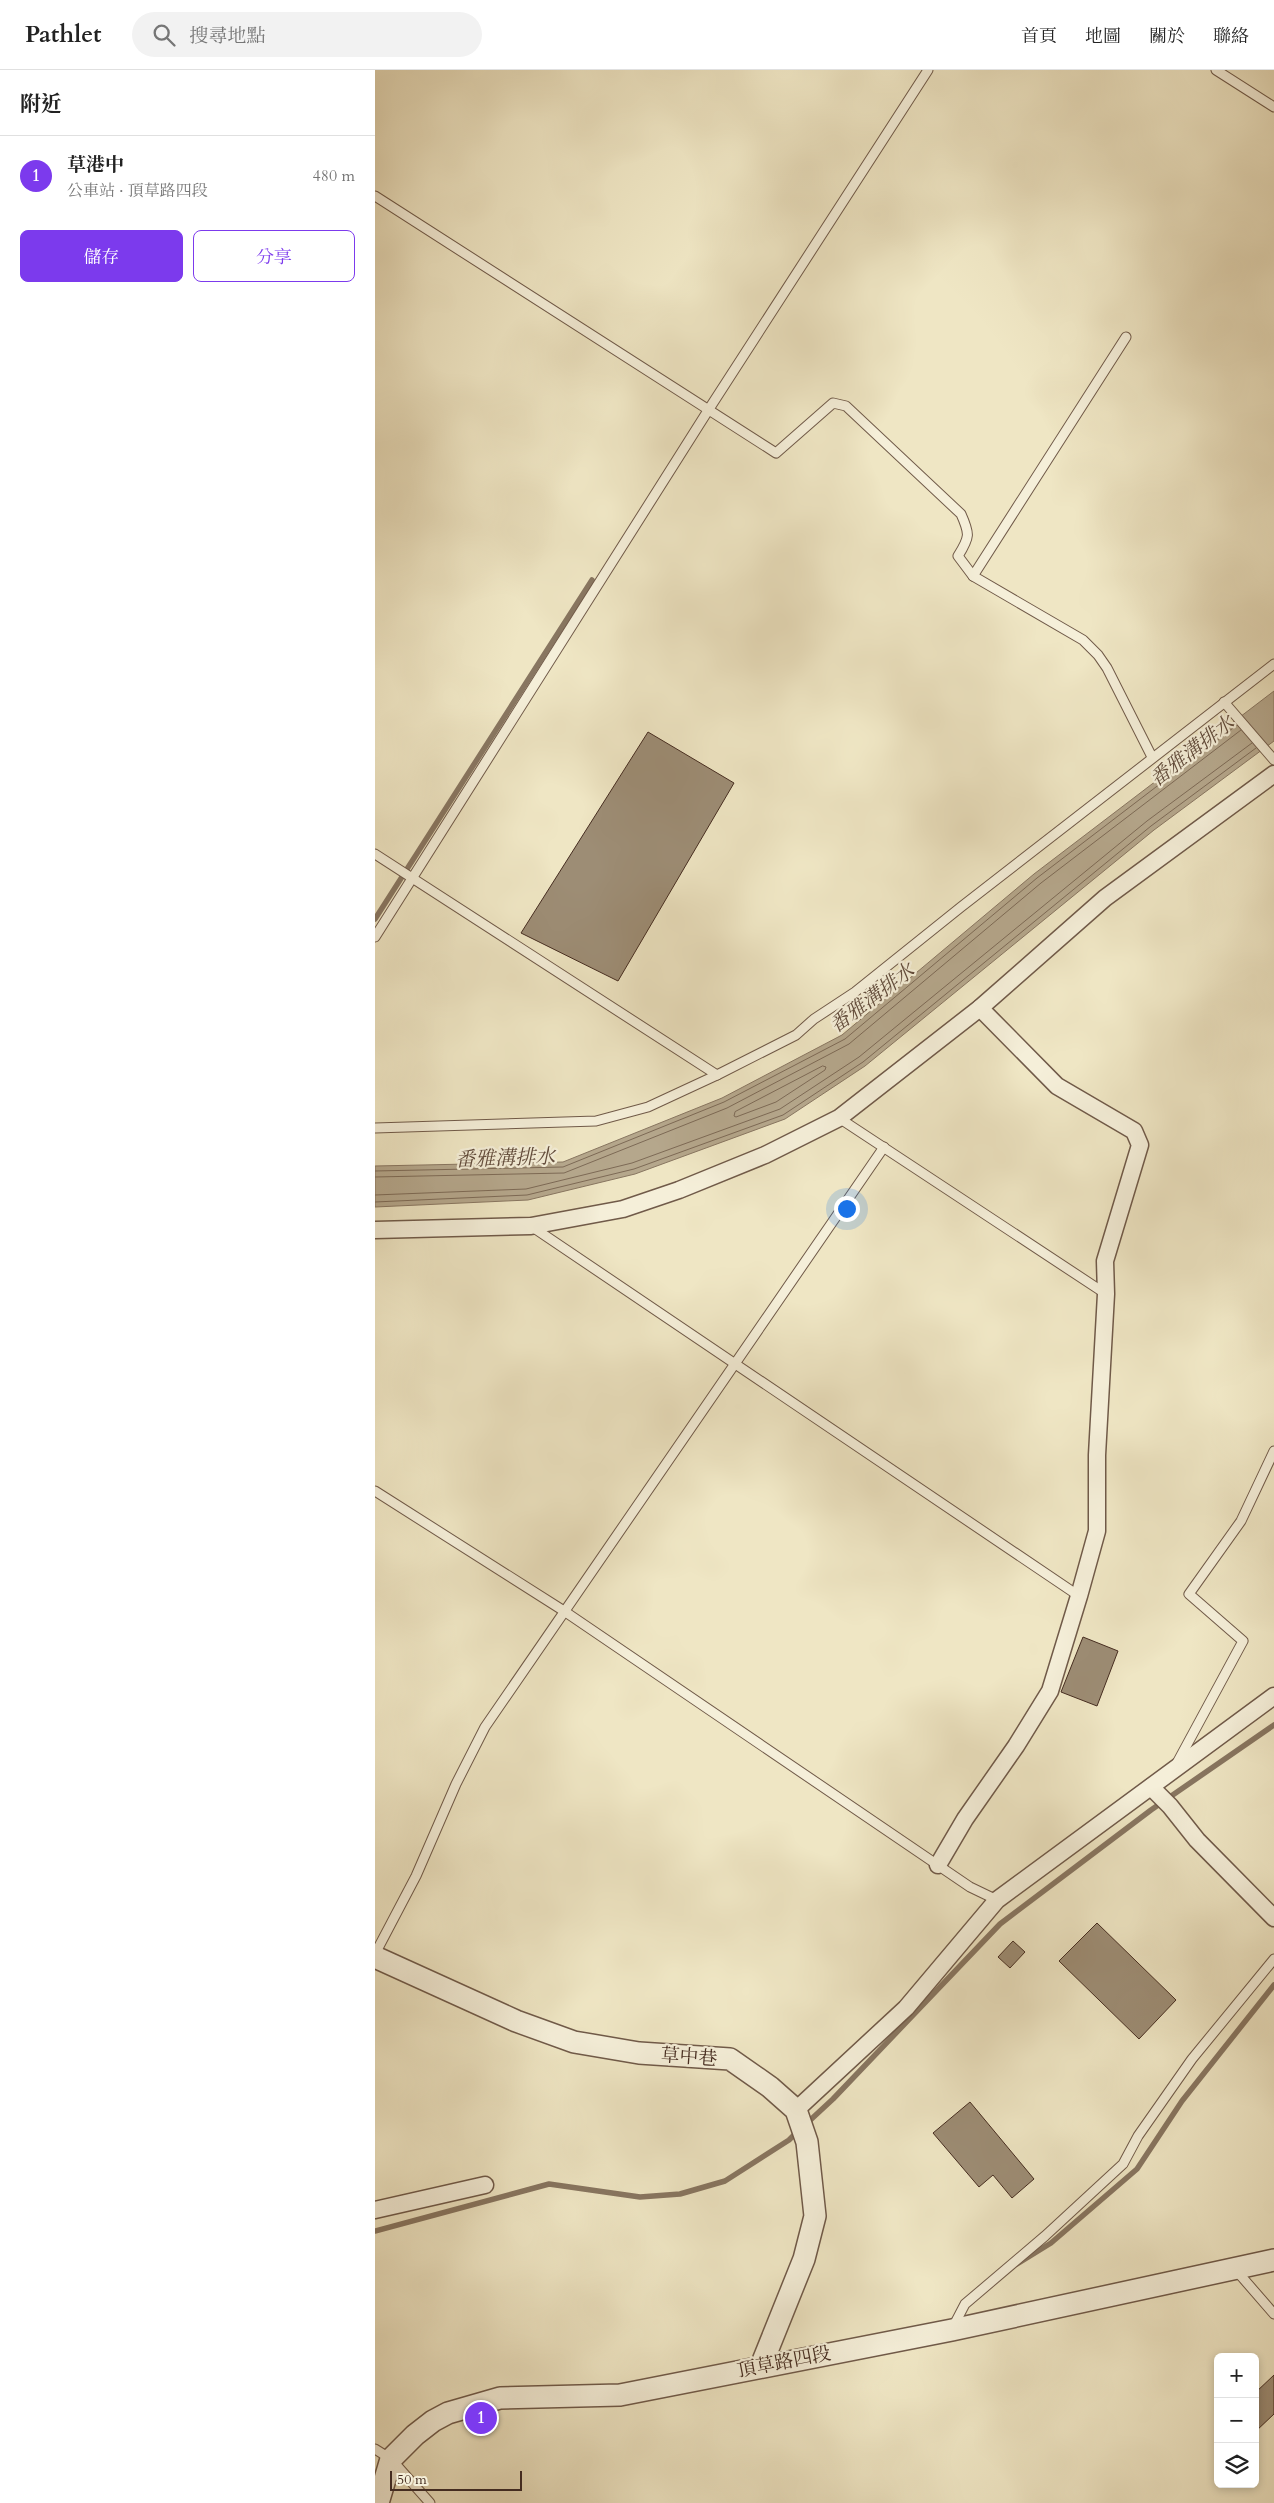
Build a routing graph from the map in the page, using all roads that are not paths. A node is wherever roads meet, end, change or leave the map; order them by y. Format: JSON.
{"nodes":[{"id":1,"x":928,"y":70,"type":"edge"},
{"id":2,"x":1216,"y":70,"type":"edge"},
{"id":3,"x":1274,"y":107,"type":"edge"},
{"id":4,"x":375,"y":196,"type":"edge"},
{"id":5,"x":1126,"y":337,"type":"dead end"},
{"id":6,"x":709,"y":409,"type":"junction"},
{"id":7,"x":973,"y":576,"type":"junction"},
{"id":8,"x":1274,"y":664,"type":"edge"},
{"id":9,"x":1224,"y":702,"type":"junction"},
{"id":10,"x":1152,"y":758,"type":"junction"},
{"id":11,"x":1274,"y":760,"type":"edge"},
{"id":12,"x":1274,"y":774,"type":"edge"},
{"id":13,"x":375,"y":854,"type":"edge"},
{"id":14,"x":413,"y":879,"type":"junction"},
{"id":15,"x":375,"y":937,"type":"edge"},
{"id":16,"x":980,"y":1008,"type":"junction"},
{"id":17,"x":717,"y":1075,"type":"junction"},
{"id":18,"x":839,"y":1118,"type":"junction"},
{"id":19,"x":375,"y":1128,"type":"edge"},
{"id":20,"x":884,"y":1147,"type":"junction"},
{"id":21,"x":531,"y":1226,"type":"junction"},
{"id":22,"x":375,"y":1230,"type":"edge"},
{"id":23,"x":1106,"y":1294,"type":"junction"},
{"id":24,"x":734,"y":1364,"type":"junction"},
{"id":25,"x":1274,"y":1451,"type":"edge"},
{"id":26,"x":375,"y":1491,"type":"edge"},
{"id":27,"x":1079,"y":1596,"type":"junction"},
{"id":28,"x":564,"y":1611,"type":"junction"},
{"id":29,"x":1274,"y":1696,"type":"edge"},
{"id":30,"x":1173,"y":1771,"type":"junction"},
{"id":31,"x":1160,"y":1796,"type":"junction"},
{"id":32,"x":938,"y":1865,"type":"junction"},
{"id":33,"x":997,"y":1900,"type":"junction"},
{"id":34,"x":1274,"y":1918,"type":"edge"},
{"id":35,"x":375,"y":1956,"type":"edge"},
{"id":36,"x":1274,"y":1959,"type":"edge"},
{"id":37,"x":797,"y":2115,"type":"junction"},
{"id":38,"x":485,"y":2185,"type":"dead end"},
{"id":39,"x":375,"y":2210,"type":"edge"},
{"id":40,"x":1274,"y":2260,"type":"edge"},
{"id":41,"x":1235,"y":2268,"type":"junction"},
{"id":42,"x":1274,"y":2314,"type":"edge"},
{"id":43,"x":952,"y":2330,"type":"junction"},
{"id":44,"x":761,"y":2366,"type":"junction"},
{"id":45,"x":383,"y":2454,"type":"edge"},
{"id":46,"x":377,"y":2503,"type":"edge"},
{"id":47,"x":430,"y":2503,"type":"edge"}],
"edges":[{"from":1,"to":6,"type":"lane"},
{"from":2,"to":3,"type":"lane"},
{"from":4,"to":6,"type":"lane"},
{"from":5,"to":7,"type":"lane"},
{"from":6,"to":7,"type":"lane"},
{"from":6,"to":14,"type":"lane"},
{"from":7,"to":10,"type":"lane"},
{"from":8,"to":9,"type":"lane"},
{"from":9,"to":10,"type":"lane"},
{"from":9,"to":11,"type":"lane"},
{"from":10,"to":17,"type":"lane"},
{"from":12,"to":16,"type":"street"},
{"from":13,"to":14,"type":"lane"},
{"from":14,"to":15,"type":"lane"},
{"from":14,"to":17,"type":"lane"},
{"from":16,"to":18,"type":"street"},
{"from":16,"to":23,"type":"street"},
{"from":17,"to":19,"type":"lane"},
{"from":18,"to":20,"type":"lane"},
{"from":18,"to":21,"type":"street"},
{"from":20,"to":23,"type":"lane"},
{"from":20,"to":24,"type":"lane"},
{"from":21,"to":22,"type":"street"},
{"from":21,"to":24,"type":"lane"},
{"from":23,"to":27,"type":"street"},
{"from":24,"to":27,"type":"lane"},
{"from":24,"to":28,"type":"lane"},
{"from":25,"to":30,"type":"lane"},
{"from":26,"to":28,"type":"lane"},
{"from":27,"to":32,"type":"street"},
{"from":28,"to":32,"type":"lane"},
{"from":28,"to":35,"type":"lane"},
{"from":29,"to":30,"type":"street"},
{"from":30,"to":31,"type":"street"},
{"from":31,"to":33,"type":"street"},
{"from":31,"to":34,"type":"street"},
{"from":32,"to":33,"type":"lane"},
{"from":33,"to":37,"type":"street"},
{"from":35,"to":37,"type":"street","name":"草中巷"},
{"from":36,"to":43,"type":"lane"},
{"from":37,"to":44,"type":"street","name":"草中巷"},
{"from":38,"to":39,"type":"street"},
{"from":40,"to":41,"type":"street","name":"頂草路四段"},
{"from":41,"to":42,"type":"lane"},
{"from":41,"to":43,"type":"street","name":"頂草路四段"},
{"from":43,"to":44,"type":"street","name":"頂草路四段"},
{"from":44,"to":45,"type":"street","name":"頂草路四段"},
{"from":45,"to":46,"type":"street","name":"頂草路四段"},
{"from":45,"to":47,"type":"lane"}]}
